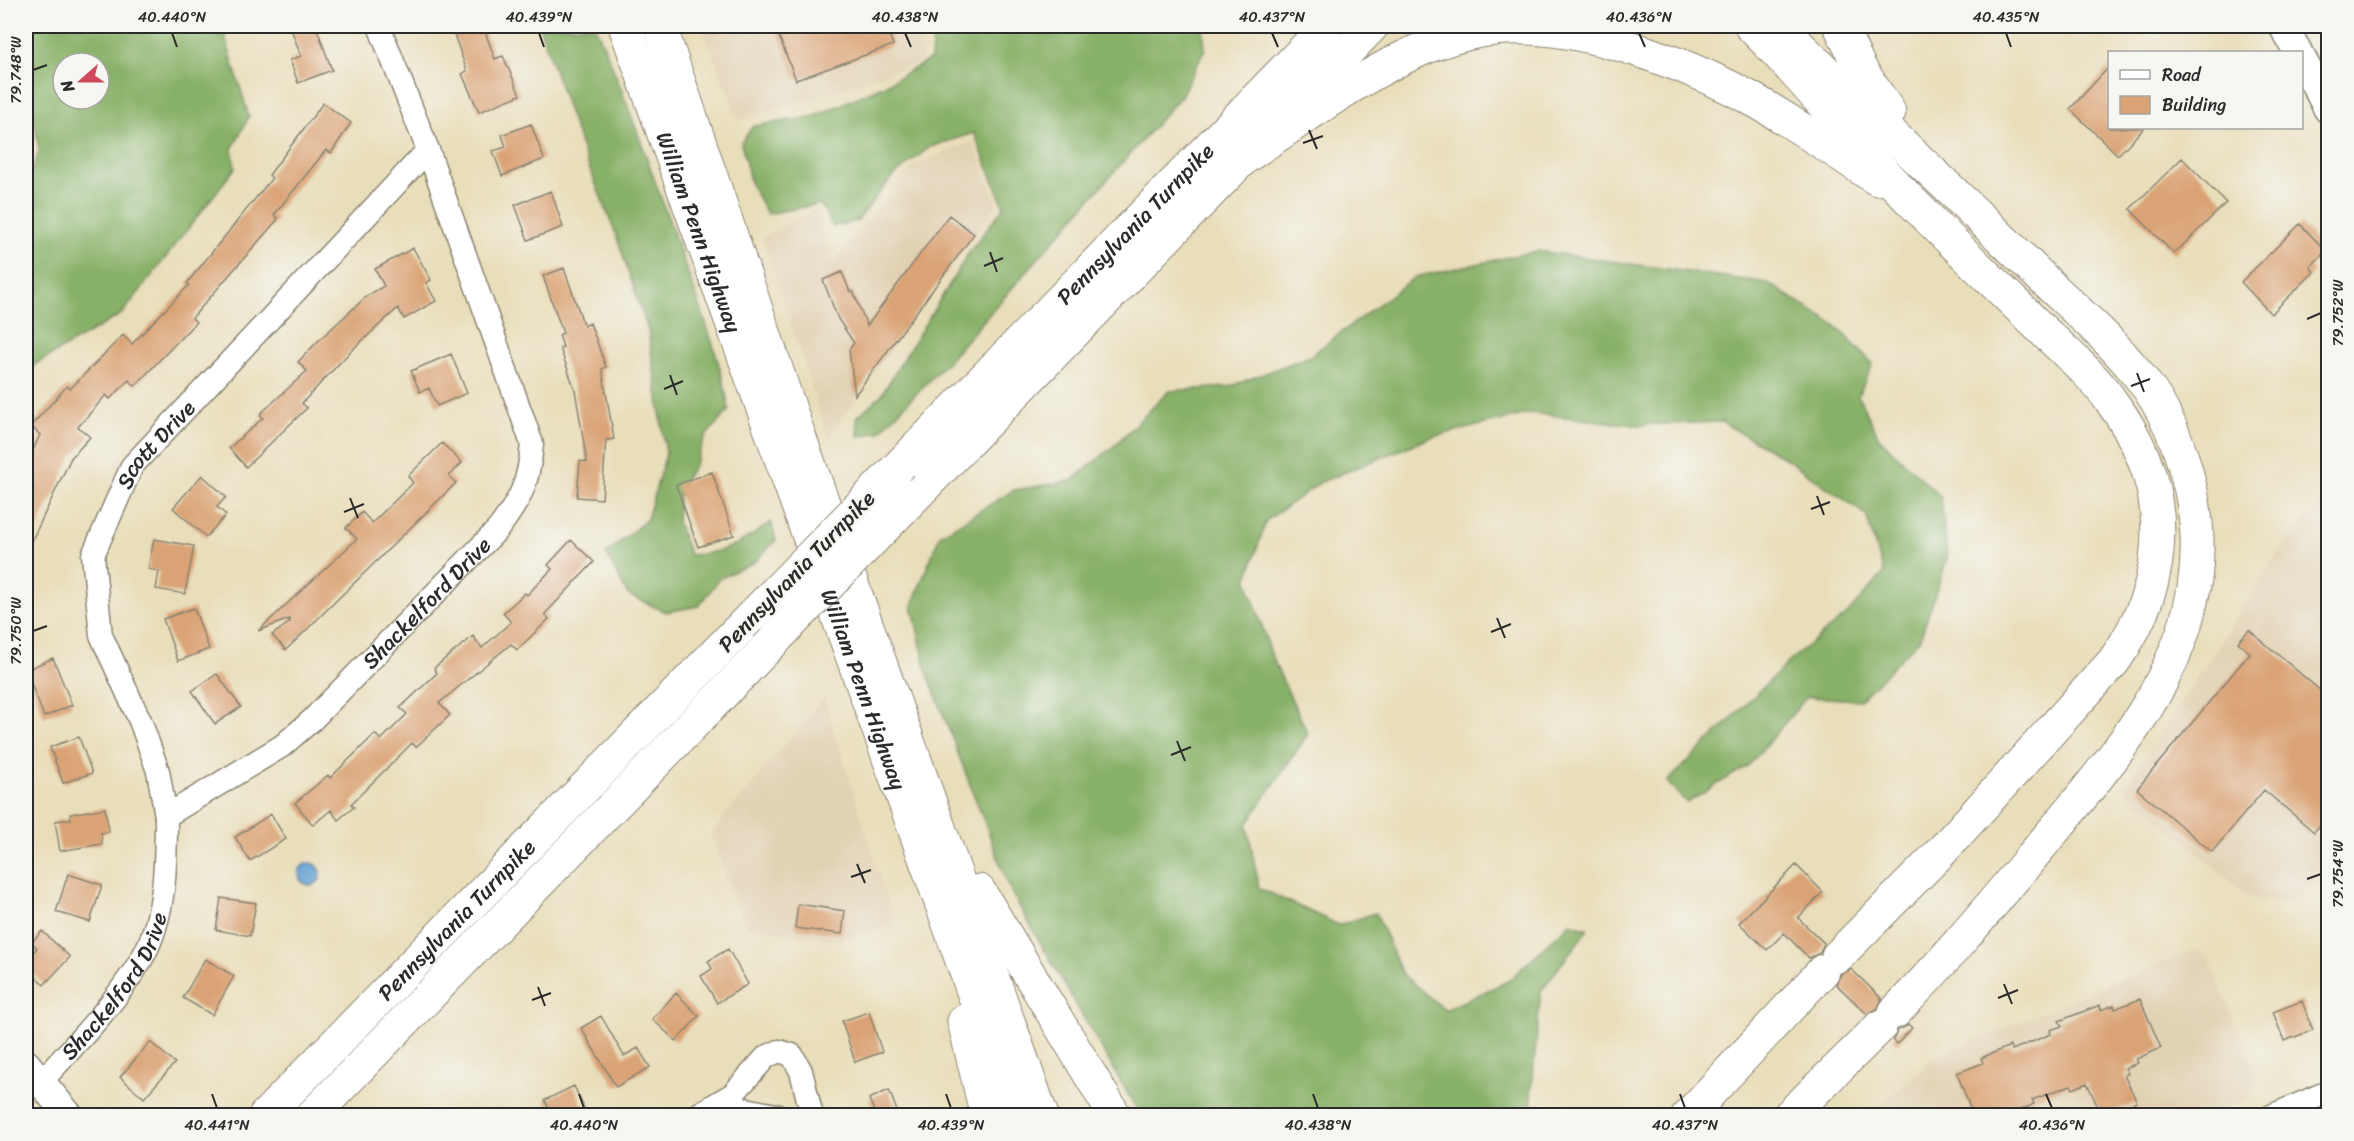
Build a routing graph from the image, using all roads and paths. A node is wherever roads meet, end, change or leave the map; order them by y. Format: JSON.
{"nodes":[{"id":1,"x":379,"y":26,"type":"edge"},
{"id":2,"x":625,"y":26,"type":"edge"},
{"id":3,"x":660,"y":26,"type":"edge"},
{"id":4,"x":1326,"y":26,"type":"edge"},
{"id":5,"x":1372,"y":26,"type":"edge"},
{"id":6,"x":1751,"y":26,"type":"edge"},
{"id":7,"x":1779,"y":26,"type":"edge"},
{"id":8,"x":1840,"y":26,"type":"edge"},
{"id":9,"x":2283,"y":26,"type":"edge"},
{"id":10,"x":2297,"y":51,"type":"edge"},
{"id":11,"x":2303,"y":63,"type":"edge"},
{"id":12,"x":2328,"y":108,"type":"edge"},
{"id":13,"x":428,"y":150,"type":"junction"},
{"id":14,"x":1236,"y":164,"type":"junction"},
{"id":15,"x":1934,"y":171,"type":"junction"},
{"id":16,"x":1910,"y":200,"type":"junction"},
{"id":17,"x":933,"y":807,"type":"junction"},
{"id":18,"x":166,"y":816,"type":"junction"},
{"id":19,"x":927,"y":864,"type":"junction"},
{"id":20,"x":999,"y":987,"type":"junction"},
{"id":21,"x":33,"y":1073,"type":"edge"},
{"id":22,"x":2328,"y":1092,"type":"edge"},
{"id":23,"x":697,"y":1115,"type":"edge"},
{"id":24,"x":69,"y":1116,"type":"edge"},
{"id":25,"x":265,"y":1116,"type":"edge"},
{"id":26,"x":312,"y":1116,"type":"edge"},
{"id":27,"x":780,"y":1116,"type":"edge"},
{"id":28,"x":812,"y":1116,"type":"edge"},
{"id":29,"x":987,"y":1116,"type":"edge"},
{"id":30,"x":1018,"y":1116,"type":"edge"},
{"id":31,"x":1042,"y":1116,"type":"edge"},
{"id":32,"x":1051,"y":1116,"type":"edge"},
{"id":33,"x":1115,"y":1116,"type":"edge"},
{"id":34,"x":1688,"y":1116,"type":"edge"},
{"id":35,"x":1789,"y":1116,"type":"edge"},
{"id":36,"x":2271,"y":1116,"type":"edge"}],
"edges":[{"from":1,"to":13,"type":"street","name":"Shackelford Drive"},
{"from":2,"to":19,"type":"highway","name":"William Penn Highway"},
{"from":3,"to":17,"type":"highway","name":"William Penn Highway"},
{"from":4,"to":25,"type":"highway","name":"Pennsylvania Turnpike","bridge":true},
{"from":5,"to":14,"type":"highway","name":"Pennsylvania Turnpike"},
{"from":6,"to":16,"type":"highway"},
{"from":7,"to":15,"type":"highway"},
{"from":8,"to":15,"type":"highway"},
{"from":9,"to":10,"type":"main road"},
{"from":11,"to":12,"type":"main road"},
{"from":13,"to":18,"type":"street","name":"Scott Drive"},
{"from":13,"to":18,"type":"street","name":"Shackelford Drive"},
{"from":14,"to":16,"type":"highway"},
{"from":14,"to":26,"type":"highway","name":"Pennsylvania Turnpike","bridge":true},
{"from":15,"to":35,"type":"highway"},
{"from":16,"to":34,"type":"highway"},
{"from":17,"to":20,"type":"highway","name":"William Penn Highway"},
{"from":17,"to":33,"type":"highway"},
{"from":18,"to":21,"type":"street","name":"Shackelford Drive"},
{"from":19,"to":29,"type":"highway"},
{"from":19,"to":30,"type":"highway","name":"William Penn Highway"},
{"from":20,"to":31,"type":"highway","name":"William Penn Highway"},
{"from":20,"to":32,"type":"highway"},
{"from":21,"to":24,"type":"main road"},
{"from":22,"to":36,"type":"street"},
{"from":23,"to":27,"type":"street"},
{"from":23,"to":28,"type":"street"}]}
